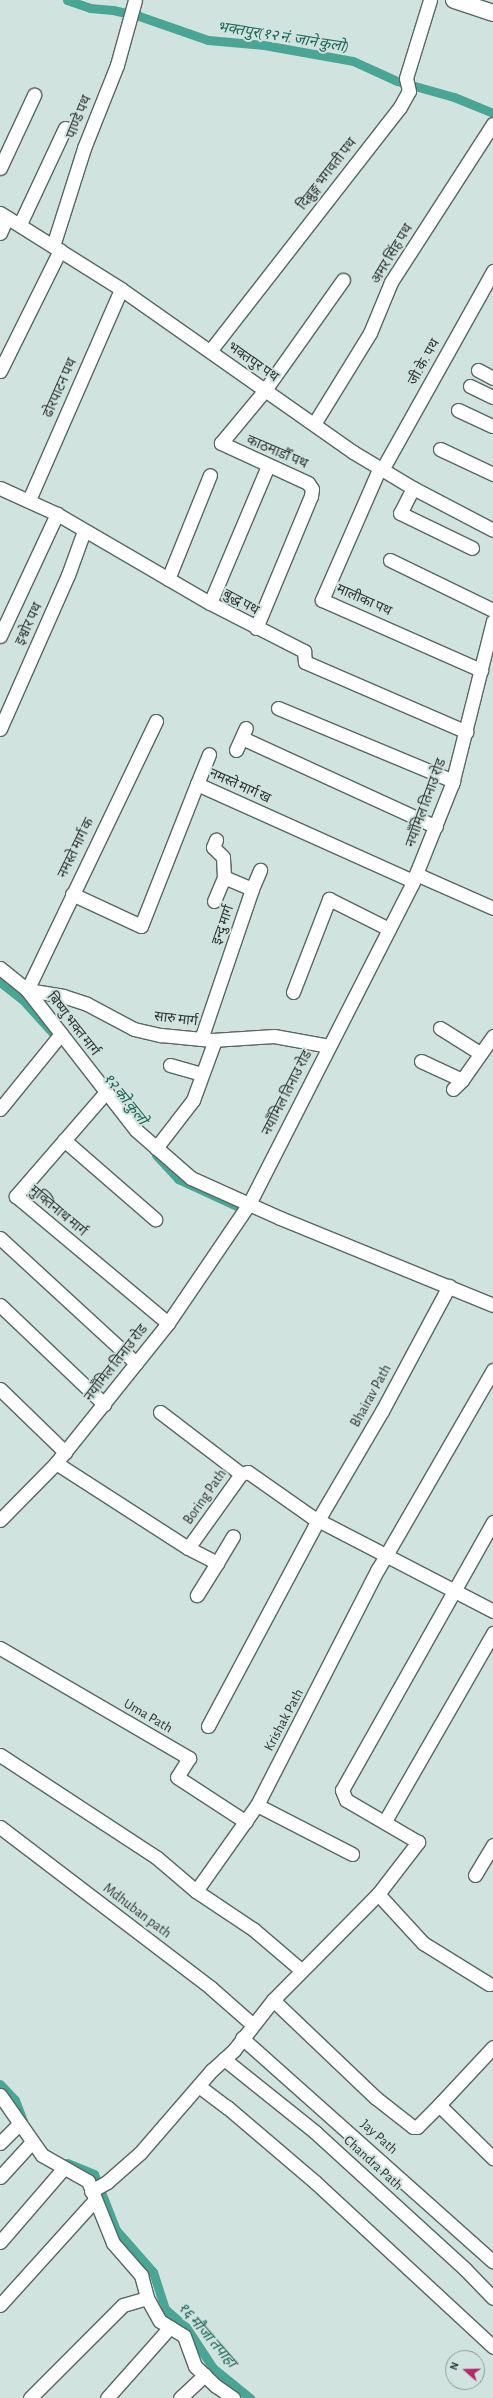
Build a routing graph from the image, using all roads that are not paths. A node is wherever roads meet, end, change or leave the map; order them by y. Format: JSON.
{"nodes":[{"id":1,"x":430,"y":0,"type":"edge"},
{"id":2,"x":462,"y":1,"type":"edge"},
{"id":3,"x":133,"y":10,"type":"edge"},
{"id":4,"x":493,"y":13,"type":"edge"},
{"id":5,"x":34,"y":95,"type":"dead end"},
{"id":6,"x":493,"y":124,"type":"edge"},
{"id":7,"x":64,"y":128,"type":"dead end"},
{"id":8,"x":0,"y":168,"type":"edge"},
{"id":9,"x":3,"y":215,"type":"edge"},
{"id":10,"x":20,"y":224,"type":"junction"},
{"id":11,"x":0,"y":233,"type":"edge"},
{"id":12,"x":56,"y":248,"type":"junction"},
{"id":13,"x":493,"y":271,"type":"edge"},
{"id":14,"x":343,"y":280,"type":"dead end"},
{"id":15,"x":121,"y":289,"type":"junction"},
{"id":16,"x":210,"y":351,"type":"junction"},
{"id":17,"x":478,"y":370,"type":"dead end"},
{"id":18,"x":0,"y":371,"type":"edge"},
{"id":19,"x":493,"y":378,"type":"edge"},
{"id":20,"x":470,"y":386,"type":"dead end"},
{"id":21,"x":265,"y":390,"type":"junction"},
{"id":22,"x":493,"y":397,"type":"edge"},
{"id":23,"x":458,"y":410,"type":"dead end"},
{"id":24,"x":314,"y":424,"type":"junction"},
{"id":25,"x":493,"y":426,"type":"edge"},
{"id":26,"x":440,"y":449,"type":"dead end"},
{"id":27,"x":268,"y":466,"type":"junction"},
{"id":28,"x":382,"y":468,"type":"junction"},
{"id":29,"x":493,"y":474,"type":"edge"},
{"id":30,"x":210,"y":475,"type":"dead end"},
{"id":31,"x":0,"y":488,"type":"edge"},
{"id":32,"x":413,"y":488,"type":"junction"},
{"id":33,"x":29,"y":500,"type":"junction"},
{"id":34,"x":57,"y":514,"type":"junction"},
{"id":35,"x":493,"y":530,"type":"edge"},
{"id":36,"x":84,"y":531,"type":"junction"},
{"id":37,"x":472,"y":548,"type":"dead end"},
{"id":38,"x":390,"y":560,"type":"dead end"},
{"id":39,"x":168,"y":579,"type":"junction"},
{"id":40,"x":210,"y":603,"type":"junction"},
{"id":41,"x":493,"y":610,"type":"edge"},
{"id":42,"x":493,"y":621,"type":"edge"},
{"id":43,"x":256,"y":628,"type":"junction"},
{"id":44,"x":0,"y":636,"type":"edge"},
{"id":45,"x":489,"y":647,"type":"edge"},
{"id":46,"x":482,"y":670,"type":"junction"},
{"id":47,"x":278,"y":708,"type":"dead end"},
{"id":48,"x":156,"y":721,"type":"dead end"},
{"id":49,"x":0,"y":729,"type":"edge"},
{"id":50,"x":467,"y":732,"type":"junction"},
{"id":51,"x":241,"y":739,"type":"dead end"},
{"id":52,"x":209,"y":754,"type":"dead end"},
{"id":53,"x":453,"y":781,"type":"junction"},
{"id":54,"x":197,"y":784,"type":"junction"},
{"id":55,"x":436,"y":827,"type":"junction"},
{"id":56,"x":216,"y":840,"type":"dead end"},
{"id":57,"x":260,"y":870,"type":"dead end"},
{"id":58,"x":224,"y":877,"type":"junction"},
{"id":59,"x":414,"y":877,"type":"junction"},
{"id":60,"x":252,"y":889,"type":"junction"},
{"id":61,"x":72,"y":894,"type":"junction"},
{"id":62,"x":214,"y":901,"type":"dead end"},
{"id":63,"x":493,"y":908,"type":"edge"},
{"id":64,"x":389,"y":929,"type":"junction"},
{"id":65,"x":0,"y":968,"type":"edge"},
{"id":66,"x":26,"y":990,"type":"junction"},
{"id":67,"x":293,"y":992,"type":"dead end"},
{"id":68,"x":440,"y":1028,"type":"dead end"},
{"id":69,"x":493,"y":1036,"type":"edge"},
{"id":70,"x":59,"y":1037,"type":"junction"},
{"id":71,"x":201,"y":1039,"type":"junction"},
{"id":72,"x":215,"y":1040,"type":"junction"},
{"id":73,"x":329,"y":1046,"type":"junction"},
{"id":74,"x":480,"y":1053,"type":"junction"},
{"id":75,"x":421,"y":1061,"type":"dead end"},
{"id":76,"x":170,"y":1065,"type":"dead end"},
{"id":77,"x":202,"y":1074,"type":"junction"},
{"id":78,"x":104,"y":1095,"type":"junction"},
{"id":79,"x":0,"y":1109,"type":"edge"},
{"id":80,"x":64,"y":1140,"type":"junction"},
{"id":81,"x":156,"y":1148,"type":"junction"},
{"id":82,"x":249,"y":1204,"type":"junction"},
{"id":83,"x":155,"y":1219,"type":"dead end"},
{"id":84,"x":0,"y":1238,"type":"edge"},
{"id":85,"x":449,"y":1286,"type":"junction"},
{"id":86,"x":0,"y":1305,"type":"edge"},
{"id":87,"x":493,"y":1305,"type":"edge"},
{"id":88,"x":168,"y":1323,"type":"junction"},
{"id":89,"x":136,"y":1363,"type":"junction"},
{"id":90,"x":493,"y":1370,"type":"edge"},
{"id":91,"x":0,"y":1389,"type":"edge"},
{"id":92,"x":104,"y":1404,"type":"junction"},
{"id":93,"x":160,"y":1412,"type":"dead end"},
{"id":94,"x":65,"y":1452,"type":"junction"},
{"id":95,"x":56,"y":1463,"type":"junction"},
{"id":96,"x":241,"y":1474,"type":"junction"},
{"id":97,"x":0,"y":1520,"type":"edge"},
{"id":98,"x":318,"y":1520,"type":"junction"},
{"id":99,"x":493,"y":1522,"type":"edge"},
{"id":100,"x":233,"y":1536,"type":"dead end"},
{"id":101,"x":188,"y":1548,"type":"junction"},
{"id":102,"x":386,"y":1556,"type":"junction"},
{"id":103,"x":217,"y":1563,"type":"junction"},
{"id":104,"x":454,"y":1591,"type":"junction"},
{"id":105,"x":197,"y":1595,"type":"dead end"},
{"id":106,"x":493,"y":1612,"type":"edge"},
{"id":107,"x":493,"y":1633,"type":"edge"},
{"id":108,"x":0,"y":1648,"type":"edge"},
{"id":109,"x":208,"y":1726,"type":"dead end"},
{"id":110,"x":0,"y":1755,"type":"edge"},
{"id":111,"x":257,"y":1805,"type":"junction"},
{"id":112,"x":385,"y":1821,"type":"junction"},
{"id":113,"x":246,"y":1822,"type":"junction"},
{"id":114,"x":2,"y":1832,"type":"edge"},
{"id":115,"x":493,"y":1845,"type":"edge"},
{"id":116,"x":352,"y":1854,"type":"dead end"},
{"id":117,"x":476,"y":1875,"type":"dead end"},
{"id":118,"x":196,"y":1891,"type":"junction"},
{"id":119,"x":378,"y":1894,"type":"junction"},
{"id":120,"x":301,"y":1970,"type":"junction"},
{"id":121,"x":488,"y":1984,"type":"dead end"},
{"id":122,"x":273,"y":2000,"type":"junction"},
{"id":123,"x":252,"y":2024,"type":"junction"},
{"id":124,"x":242,"y":2038,"type":"junction"},
{"id":125,"x":492,"y":2049,"type":"edge"},
{"id":126,"x":224,"y":2059,"type":"junction"},
{"id":127,"x":200,"y":2086,"type":"junction"},
{"id":128,"x":0,"y":2095,"type":"edge"},
{"id":129,"x":439,"y":2105,"type":"junction"},
{"id":130,"x":19,"y":2124,"type":"junction"},
{"id":131,"x":0,"y":2142,"type":"edge"},
{"id":132,"x":32,"y":2142,"type":"junction"},
{"id":133,"x":493,"y":2158,"type":"edge"},
{"id":134,"x":63,"y":2169,"type":"junction"},
{"id":135,"x":0,"y":2177,"type":"edge"},
{"id":136,"x":92,"y":2196,"type":"junction"},
{"id":137,"x":0,"y":2242,"type":"edge"},
{"id":138,"x":493,"y":2262,"type":"edge"},
{"id":139,"x":147,"y":2298,"type":"junction"},
{"id":140,"x":493,"y":2298,"type":"edge"},
{"id":141,"x":0,"y":2305,"type":"edge"},
{"id":142,"x":170,"y":2327,"type":"junction"},
{"id":143,"x":493,"y":2347,"type":"edge"},
{"id":144,"x":205,"y":2376,"type":"junction"},
{"id":145,"x":30,"y":2398,"type":"edge"},
{"id":146,"x":107,"y":2398,"type":"edge"},
{"id":147,"x":180,"y":2398,"type":"edge"},
{"id":148,"x":232,"y":2398,"type":"edge"}],
"edges":[{"from":1,"to":16,"type":"street","name":"दिब्रुङ्ग भगवती पथ"},
{"from":2,"to":4,"type":"main road"},
{"from":3,"to":12,"type":"street","name":"पाण्डे पथ"},
{"from":5,"to":8,"type":"street"},
{"from":6,"to":24,"type":"street","name":"अमर सिंह पथ"},
{"from":7,"to":10,"type":"street"},
{"from":9,"to":10,"type":"street","name":"भक्तपुर पथ"},
{"from":9,"to":11,"type":"street"},
{"from":10,"to":12,"type":"street","name":"भक्तपुर पथ"},
{"from":12,"to":15,"type":"street","name":"भक्तपुर पथ"},
{"from":12,"to":18,"type":"street","name":"पाण्डे पथ"},
{"from":13,"to":28,"type":"street","name":"जी.के. पथ"},
{"from":14,"to":21,"type":"street"},
{"from":15,"to":16,"type":"street","name":"भक्तपुर पथ"},
{"from":15,"to":33,"type":"street","name":"ढोरपाटन पथ"},
{"from":16,"to":21,"type":"street","name":"भक्तपुर पथ"},
{"from":17,"to":19,"type":"street"},
{"from":20,"to":22,"type":"street"},
{"from":21,"to":24,"type":"street","name":"भक्तपुर पथ"},
{"from":21,"to":27,"type":"street","name":"काठमाडौँ पथ"},
{"from":23,"to":25,"type":"street"},
{"from":24,"to":28,"type":"street","name":"भक्तपुर पथ"},
{"from":26,"to":29,"type":"street"},
{"from":27,"to":40,"type":"street"},
{"from":27,"to":43,"type":"street","name":"काठमाडौँ पथ"},
{"from":28,"to":32,"type":"street","name":"भक्तपुर पथ"},
{"from":28,"to":46,"type":"street","name":"मालीका पथ"},
{"from":30,"to":39,"type":"street"},
{"from":31,"to":33,"type":"street","name":"बुद्ध पथ"},
{"from":32,"to":35,"type":"street","name":"भक्तपुर पथ"},
{"from":32,"to":37,"type":"street"},
{"from":33,"to":34,"type":"street","name":"बुद्ध पथ"},
{"from":34,"to":36,"type":"street","name":"बुद्ध पथ"},
{"from":34,"to":44,"type":"street"},
{"from":36,"to":39,"type":"street","name":"बुद्ध पथ"},
{"from":36,"to":49,"type":"street","name":"इश्वोर पथ"},
{"from":38,"to":41,"type":"street"},
{"from":39,"to":40,"type":"street","name":"बुद्ध पथ"},
{"from":40,"to":43,"type":"street","name":"बुद्ध पथ"},
{"from":42,"to":45,"type":"street","name":"नयाँमिल तिनाउ रोड"},
{"from":43,"to":50,"type":"street","name":"बुद्ध पथ"},
{"from":45,"to":46,"type":"street","name":"नयाँमिल तिनाउ रोड"},
{"from":46,"to":50,"type":"street","name":"नयाँमिल तिनाउ रोड"},
{"from":47,"to":53,"type":"street"},
{"from":48,"to":61,"type":"street","name":"नमस्ते मार्ग क"},
{"from":50,"to":53,"type":"street","name":"नयाँमिल तिनाउ रोड"},
{"from":51,"to":55,"type":"street"},
{"from":52,"to":54,"type":"street"},
{"from":53,"to":55,"type":"street","name":"नयाँमिल तिनाउ रोड"},
{"from":54,"to":59,"type":"street","name":"नमस्ते मार्ग ख"},
{"from":54,"to":61,"type":"street","name":"नमस्ते मार्ग ख"},
{"from":55,"to":59,"type":"street","name":"नयाँमिल तिनाउ रोड"},
{"from":56,"to":58,"type":"street"},
{"from":57,"to":60,"type":"street","name":"इन्दु मार्ग"},
{"from":58,"to":60,"type":"street"},
{"from":58,"to":62,"type":"street"},
{"from":59,"to":63,"type":"street","name":"नमस्ते मार्ग ख"},
{"from":59,"to":64,"type":"street","name":"नयाँमिल तिनाउ रोड"},
{"from":60,"to":71,"type":"street","name":"इन्दु मार्ग"},
{"from":61,"to":66,"type":"street","name":"नमस्ते मार्ग क"},
{"from":64,"to":67,"type":"street"},
{"from":64,"to":73,"type":"street","name":"नयाँमिल तिनाउ रोड"},
{"from":65,"to":66,"type":"street","name":"बिष्णु भक्त मार्ग"},
{"from":66,"to":70,"type":"street","name":"बिष्णु भक्त मार्ग"},
{"from":66,"to":71,"type":"street","name":"सारु मार्ग"},
{"from":68,"to":74,"type":"street"},
{"from":69,"to":74,"type":"street"},
{"from":70,"to":78,"type":"street","name":"बिष्णु भक्त मार्ग"},
{"from":70,"to":79,"type":"street"},
{"from":71,"to":72,"type":"street","name":"सारु मार्ग"},
{"from":72,"to":73,"type":"street","name":"सारु मार्ग"},
{"from":72,"to":77,"type":"street"},
{"from":73,"to":82,"type":"street","name":"नयाँमिल तिनाउ रोड"},
{"from":74,"to":75,"type":"street"},
{"from":76,"to":77,"type":"street"},
{"from":77,"to":81,"type":"street"},
{"from":78,"to":80,"type":"street","name":"मुक्तिनाथ मार्ग"},
{"from":78,"to":81,"type":"street","name":"बिष्णु भक्त मार्ग"},
{"from":80,"to":83,"type":"street"},
{"from":80,"to":88,"type":"street","name":"मुक्तिनाथ मार्ग"},
{"from":81,"to":82,"type":"street","name":"बिष्णु भक्त मार्ग"},
{"from":82,"to":85,"type":"street","name":"बिष्णु भक्त मार्ग"},
{"from":82,"to":88,"type":"street","name":"नयाँमिल तिनाउ रोड"},
{"from":84,"to":89,"type":"street"},
{"from":85,"to":87,"type":"street","name":"बिष्णु भक्त मार्ग"},
{"from":85,"to":98,"type":"street","name":"Bhairav Path"},
{"from":86,"to":92,"type":"street"},
{"from":88,"to":89,"type":"street","name":"नयाँमिल तिनाउ रोड"},
{"from":89,"to":92,"type":"street","name":"नयाँमिल तिनाउ रोड"},
{"from":90,"to":102,"type":"street","name":"Krishak Path"},
{"from":91,"to":94,"type":"street"},
{"from":92,"to":94,"type":"street","name":"नयाँमिल तिनाउ रोड"},
{"from":93,"to":96,"type":"street"},
{"from":94,"to":95,"type":"street","name":"नयाँमिल तिनाउ रोड"},
{"from":95,"to":97,"type":"street","name":"नयाँमिल तिनाउ रोड"},
{"from":95,"to":101,"type":"street","name":"Boring Path"},
{"from":96,"to":98,"type":"street","name":"Boring Path"},
{"from":96,"to":101,"type":"street","name":"Boring Path"},
{"from":98,"to":102,"type":"street","name":"Boring Path"},
{"from":98,"to":109,"type":"street","name":"Bhairav Path"},
{"from":99,"to":104,"type":"street"},
{"from":100,"to":103,"type":"street"},
{"from":101,"to":103,"type":"street"},
{"from":102,"to":104,"type":"street","name":"Boring Path"},
{"from":102,"to":111,"type":"street","name":"Krishak Path"},
{"from":103,"to":105,"type":"street"},
{"from":104,"to":106,"type":"street","name":"Boring Path"},
{"from":104,"to":112,"type":"street"},
{"from":107,"to":112,"type":"street"},
{"from":108,"to":113,"type":"street","name":"Uma Path"},
{"from":110,"to":118,"type":"street"},
{"from":111,"to":113,"type":"street","name":"Krishak Path"},
{"from":111,"to":116,"type":"street"},
{"from":112,"to":119,"type":"street"},
{"from":113,"to":118,"type":"street","name":"Krishak Path"},
{"from":114,"to":123,"type":"street","name":"Mdhuban path"},
{"from":115,"to":117,"type":"street"},
{"from":118,"to":120,"type":"street"},
{"from":119,"to":120,"type":"street"},
{"from":119,"to":121,"type":"street"},
{"from":120,"to":122,"type":"street"},
{"from":122,"to":123,"type":"street"},
{"from":122,"to":129,"type":"street"},
{"from":123,"to":124,"type":"street"},
{"from":124,"to":126,"type":"street"},
{"from":124,"to":138,"type":"street","name":"Jay Path"},
{"from":125,"to":129,"type":"street"},
{"from":126,"to":127,"type":"street"},
{"from":126,"to":140,"type":"street","name":"Chandra Path"},
{"from":127,"to":136,"type":"street"},
{"from":127,"to":143,"type":"street"},
{"from":128,"to":130,"type":"street"},
{"from":129,"to":133,"type":"street"},
{"from":130,"to":131,"type":"street"},
{"from":130,"to":132,"type":"street"},
{"from":132,"to":134,"type":"street"},
{"from":132,"to":135,"type":"street"},
{"from":134,"to":136,"type":"street"},
{"from":134,"to":137,"type":"street"},
{"from":136,"to":139,"type":"street"},
{"from":136,"to":141,"type":"street"},
{"from":139,"to":142,"type":"street"},
{"from":139,"to":145,"type":"street"},
{"from":142,"to":144,"type":"street"},
{"from":142,"to":146,"type":"street"},
{"from":144,"to":147,"type":"street"},
{"from":144,"to":148,"type":"street"}]}
